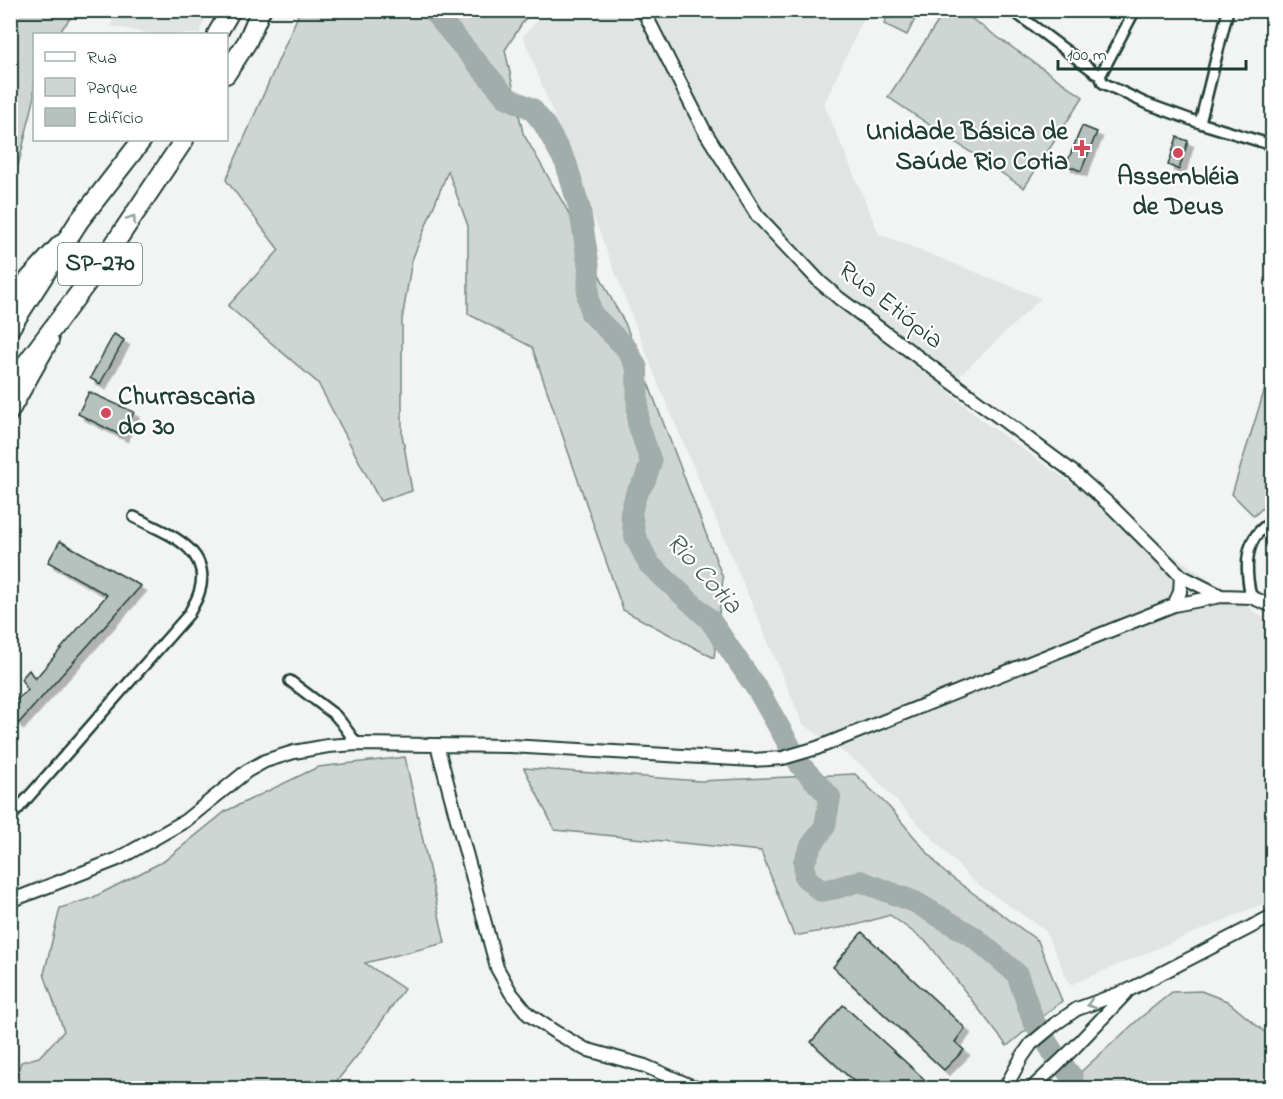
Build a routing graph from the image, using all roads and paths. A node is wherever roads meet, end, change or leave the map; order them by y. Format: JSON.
{"nodes":[{"id":1,"x":231,"y":10,"type":"edge"},
{"id":2,"x":261,"y":10,"type":"edge"},
{"id":3,"x":643,"y":10,"type":"edge"},
{"id":4,"x":1012,"y":10,"type":"edge"},
{"id":5,"x":1135,"y":10,"type":"edge"},
{"id":6,"x":1228,"y":10,"type":"edge"},
{"id":7,"x":218,"y":33,"type":"edge"},
{"id":8,"x":228,"y":71,"type":"edge"},
{"id":9,"x":1100,"y":76,"type":"junction"},
{"id":10,"x":1200,"y":123,"type":"junction"},
{"id":11,"x":141,"y":141,"type":"edge"},
{"id":12,"x":183,"y":141,"type":"edge"},
{"id":13,"x":1272,"y":145,"type":"edge"},
{"id":14,"x":78,"y":221,"type":"junction"},
{"id":15,"x":10,"y":300,"type":"edge"},
{"id":16,"x":74,"y":301,"type":"junction"},
{"id":17,"x":10,"y":328,"type":"edge"},
{"id":18,"x":10,"y":385,"type":"edge"},
{"id":19,"x":10,"y":417,"type":"edge"},
{"id":20,"x":134,"y":517,"type":"dead end"},
{"id":21,"x":1272,"y":522,"type":"edge"},
{"id":22,"x":1181,"y":576,"type":"junction"},
{"id":23,"x":1221,"y":596,"type":"junction"},
{"id":24,"x":1251,"y":597,"type":"junction"},
{"id":25,"x":1174,"y":605,"type":"junction"},
{"id":26,"x":1272,"y":606,"type":"edge"},
{"id":27,"x":291,"y":681,"type":"dead end"},
{"id":28,"x":357,"y":744,"type":"junction"},
{"id":29,"x":436,"y":745,"type":"junction"},
{"id":30,"x":10,"y":818,"type":"edge"},
{"id":31,"x":10,"y":901,"type":"edge"},
{"id":32,"x":1272,"y":916,"type":"edge"},
{"id":33,"x":1129,"y":990,"type":"junction"},
{"id":34,"x":696,"y":1089,"type":"edge"},
{"id":35,"x":1005,"y":1089,"type":"edge"},
{"id":36,"x":1032,"y":1089,"type":"edge"}],
"edges":[{"from":1,"to":7,"type":"highway"},
{"from":2,"to":8,"type":"highway"},
{"from":3,"to":22,"type":"street","name":"Rua Etiópia"},
{"from":4,"to":9,"type":"street"},
{"from":5,"to":9,"type":"street"},
{"from":6,"to":10,"type":"street"},
{"from":9,"to":10,"type":"street"},
{"from":10,"to":13,"type":"street"},
{"from":11,"to":14,"type":"highway","number":"SP-270"},
{"from":16,"to":12,"type":"highway","number":"SP-270","one_way":true},
{"from":14,"to":15,"type":"street"},
{"from":14,"to":17,"type":"highway","number":"SP-270"},
{"from":16,"to":18,"type":"highway","number":"SP-270"},
{"from":16,"to":19,"type":"street"},
{"from":20,"to":30,"type":"street"},
{"from":21,"to":24,"type":"street"},
{"from":22,"to":23,"type":"street","name":"Rua Etiópia"},
{"from":22,"to":25,"type":"street"},
{"from":23,"to":24,"type":"street"},
{"from":23,"to":25,"type":"street"},
{"from":24,"to":26,"type":"street"},
{"from":25,"to":29,"type":"street"},
{"from":27,"to":28,"type":"street"},
{"from":28,"to":29,"type":"street"},
{"from":28,"to":31,"type":"street"},
{"from":29,"to":34,"type":"street"},
{"from":32,"to":33,"type":"street"},
{"from":33,"to":35,"type":"street","one_way":true},
{"from":33,"to":36,"type":"street"}]}
